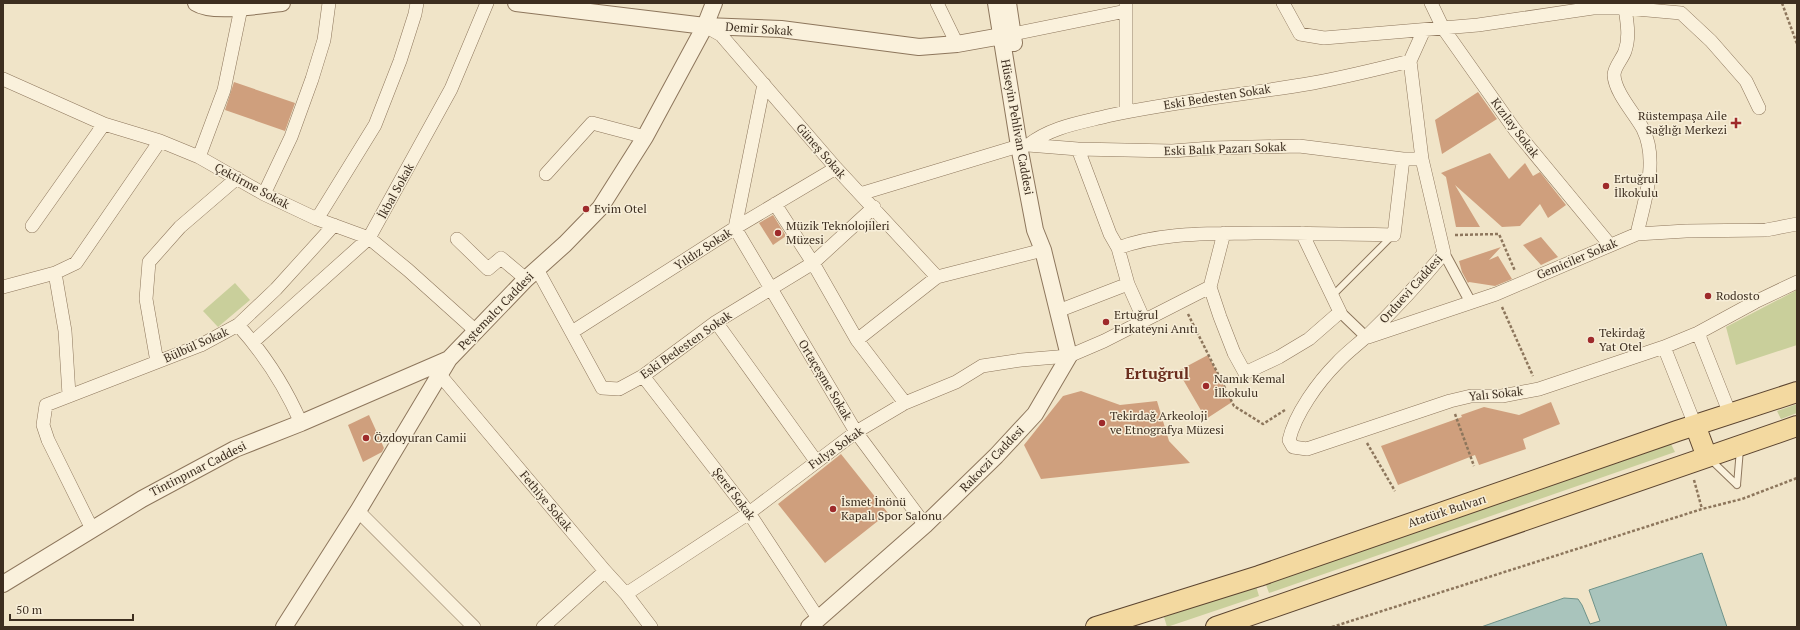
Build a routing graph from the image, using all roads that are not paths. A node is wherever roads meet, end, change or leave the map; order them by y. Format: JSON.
{"nodes":[{"id":1,"x":196,"y":3,"type":"edge"},
{"id":2,"x":282,"y":3,"type":"edge"},
{"id":3,"x":329,"y":3,"type":"edge"},
{"id":4,"x":417,"y":3,"type":"edge"},
{"id":5,"x":487,"y":3,"type":"edge"},
{"id":6,"x":516,"y":3,"type":"edge"},
{"id":7,"x":714,"y":3,"type":"edge"},
{"id":8,"x":937,"y":3,"type":"edge"},
{"id":9,"x":996,"y":3,"type":"edge"},
{"id":10,"x":1008,"y":3,"type":"edge"},
{"id":11,"x":1283,"y":3,"type":"edge"},
{"id":12,"x":1431,"y":3,"type":"edge"},
{"id":13,"x":1626,"y":5,"type":"edge"},
{"id":14,"x":1126,"y":7,"type":"edge"},
{"id":15,"x":241,"y":8,"type":"junction"},
{"id":16,"x":705,"y":26,"type":"junction"},
{"id":17,"x":1443,"y":28,"type":"junction"},
{"id":18,"x":1424,"y":30,"type":"junction"},
{"id":19,"x":1007,"y":35,"type":"junction"},
{"id":20,"x":957,"y":44,"type":"junction"},
{"id":21,"x":1410,"y":61,"type":"junction"},
{"id":22,"x":3,"y":79,"type":"edge"},
{"id":23,"x":764,"y":84,"type":"junction"},
{"id":24,"x":1759,"y":108,"type":"dead end"},
{"id":25,"x":1126,"y":112,"type":"junction"},
{"id":26,"x":104,"y":124,"type":"junction"},
{"id":27,"x":645,"y":137,"type":"junction"},
{"id":28,"x":160,"y":141,"type":"junction"},
{"id":29,"x":1023,"y":145,"type":"junction"},
{"id":30,"x":1078,"y":149,"type":"junction"},
{"id":31,"x":199,"y":157,"type":"junction"},
{"id":32,"x":1403,"y":159,"type":"junction"},
{"id":33,"x":1422,"y":159,"type":"junction"},
{"id":34,"x":836,"y":168,"type":"junction"},
{"id":35,"x":546,"y":174,"type":"dead end"},
{"id":36,"x":236,"y":178,"type":"junction"},
{"id":37,"x":264,"y":194,"type":"junction"},
{"id":38,"x":860,"y":194,"type":"junction"},
{"id":39,"x":775,"y":204,"type":"junction"},
{"id":40,"x":874,"y":207,"type":"junction"},
{"id":41,"x":317,"y":219,"type":"junction"},
{"id":42,"x":1797,"y":224,"type":"edge"},
{"id":43,"x":334,"y":225,"type":"junction"},
{"id":44,"x":32,"y":226,"type":"dead end"},
{"id":45,"x":735,"y":228,"type":"junction"},
{"id":46,"x":1302,"y":233,"type":"junction"},
{"id":47,"x":1224,"y":234,"type":"junction"},
{"id":48,"x":1637,"y":234,"type":"junction"},
{"id":49,"x":1394,"y":235,"type":"junction"},
{"id":50,"x":369,"y":238,"type":"junction"},
{"id":51,"x":457,"y":239,"type":"dead end"},
{"id":52,"x":1610,"y":245,"type":"junction"},
{"id":53,"x":1118,"y":248,"type":"junction"},
{"id":54,"x":1043,"y":250,"type":"junction"},
{"id":55,"x":1444,"y":253,"type":"junction"},
{"id":56,"x":813,"y":263,"type":"junction"},
{"id":57,"x":55,"y":273,"type":"junction"},
{"id":58,"x":532,"y":274,"type":"junction"},
{"id":59,"x":937,"y":278,"type":"junction"},
{"id":60,"x":1797,"y":282,"type":"edge"},
{"id":61,"x":1128,"y":284,"type":"junction"},
{"id":62,"x":3,"y":286,"type":"edge"},
{"id":63,"x":1210,"y":287,"type":"junction"},
{"id":64,"x":771,"y":290,"type":"junction"},
{"id":65,"x":1332,"y":296,"type":"junction"},
{"id":66,"x":1471,"y":303,"type":"junction"},
{"id":67,"x":1058,"y":311,"type":"junction"},
{"id":68,"x":1340,"y":312,"type":"junction"},
{"id":69,"x":1144,"y":320,"type":"junction"},
{"id":70,"x":716,"y":322,"type":"junction"},
{"id":71,"x":238,"y":325,"type":"junction"},
{"id":72,"x":477,"y":332,"type":"junction"},
{"id":73,"x":572,"y":332,"type":"junction"},
{"id":74,"x":1698,"y":333,"type":"junction"},
{"id":75,"x":1366,"y":337,"type":"junction"},
{"id":76,"x":857,"y":340,"type":"junction"},
{"id":77,"x":253,"y":342,"type":"junction"},
{"id":78,"x":1664,"y":347,"type":"junction"},
{"id":79,"x":1069,"y":356,"type":"junction"},
{"id":80,"x":450,"y":359,"type":"junction"},
{"id":81,"x":157,"y":362,"type":"junction"},
{"id":82,"x":440,"y":375,"type":"junction"},
{"id":83,"x":643,"y":376,"type":"junction"},
{"id":84,"x":1797,"y":392,"type":"edge"},
{"id":85,"x":69,"y":396,"type":"junction"},
{"id":86,"x":905,"y":403,"type":"junction"},
{"id":87,"x":1730,"y":414,"type":"junction"},
{"id":88,"x":301,"y":423,"type":"junction"},
{"id":89,"x":1695,"y":426,"type":"junction"},
{"id":90,"x":1797,"y":426,"type":"edge"},
{"id":91,"x":856,"y":432,"type":"junction"},
{"id":92,"x":1740,"y":446,"type":"junction"},
{"id":93,"x":1294,"y":447,"type":"joint"},
{"id":94,"x":1707,"y":457,"type":"junction"},
{"id":95,"x":816,"y":461,"type":"junction"},
{"id":96,"x":358,"y":511,"type":"junction"},
{"id":97,"x":749,"y":513,"type":"junction"},
{"id":98,"x":925,"y":525,"type":"junction"},
{"id":99,"x":92,"y":529,"type":"junction"},
{"id":100,"x":605,"y":571,"type":"junction"},
{"id":101,"x":3,"y":584,"type":"edge"},
{"id":102,"x":626,"y":594,"type":"junction"},
{"id":103,"x":814,"y":622,"type":"edge"},
{"id":104,"x":284,"y":627,"type":"edge"},
{"id":105,"x":474,"y":627,"type":"edge"},
{"id":106,"x":543,"y":627,"type":"edge"},
{"id":107,"x":651,"y":627,"type":"edge"},
{"id":108,"x":1096,"y":627,"type":"edge"},
{"id":109,"x":1216,"y":627,"type":"edge"}],
"edges":[{"from":1,"to":15,"type":"street"},
{"from":2,"to":15,"type":"street"},
{"from":3,"to":37,"type":"street"},
{"from":4,"to":41,"type":"street"},
{"from":5,"to":50,"type":"street","name":"İkbal Sokak"},
{"from":6,"to":16,"type":"street","name":"Demir Sokak"},
{"from":7,"to":16,"type":"street","name":"Peştemalcı Caddesi"},
{"from":8,"to":20,"type":"street"},
{"from":9,"to":19,"type":"street","name":"Hüseyin Pehlivan Caddesi"},
{"from":10,"to":19,"type":"street","name":"Hüseyin Pehlivan Caddesi"},
{"from":11,"to":18,"type":"street"},
{"from":12,"to":17,"type":"street","name":"Kızılay Sokak"},
{"from":13,"to":17,"type":"street"},
{"from":13,"to":24,"type":"street"},
{"from":13,"to":48,"type":"street"},
{"from":14,"to":19,"type":"street","name":"Demir Sokak"},
{"from":14,"to":25,"type":"street"},
{"from":15,"to":31,"type":"street"},
{"from":16,"to":20,"type":"street","name":"Demir Sokak"},
{"from":16,"to":23,"type":"street","name":"Güneş Sokak"},
{"from":16,"to":27,"type":"street","name":"Peştemalcı Caddesi"},
{"from":17,"to":18,"type":"street"},
{"from":17,"to":52,"type":"street","name":"Kızılay Sokak"},
{"from":18,"to":21,"type":"street"},
{"from":19,"to":20,"type":"street","name":"Demir Sokak"},
{"from":19,"to":29,"type":"street","name":"Hüseyin Pehlivan Caddesi"},
{"from":21,"to":25,"type":"street","name":"Eski Bedesten Sokak"},
{"from":21,"to":33,"type":"street","name":"Orduevi Caddesi"},
{"from":22,"to":26,"type":"street","name":"Çektirme Sokak"},
{"from":23,"to":34,"type":"street","name":"Güneş Sokak"},
{"from":23,"to":45,"type":"street"},
{"from":25,"to":29,"type":"street","name":"Eski Bedesten Sokak"},
{"from":26,"to":28,"type":"street","name":"Çektirme Sokak"},
{"from":26,"to":44,"type":"street"},
{"from":27,"to":35,"type":"street"},
{"from":27,"to":58,"type":"street","name":"Peştemalcı Caddesi"},
{"from":28,"to":31,"type":"street","name":"Çektirme Sokak"},
{"from":28,"to":57,"type":"street"},
{"from":29,"to":30,"type":"street","name":"Eski Balık Pazarı Sokak"},
{"from":29,"to":38,"type":"street","name":"Eski Bedesten Sokak"},
{"from":29,"to":54,"type":"street","name":"Hüseyin Pehlivan Caddesi"},
{"from":30,"to":32,"type":"street","name":"Eski Balık Pazarı Sokak"},
{"from":30,"to":53,"type":"street"},
{"from":31,"to":36,"type":"street","name":"Çektirme Sokak"},
{"from":32,"to":33,"type":"street","name":"Eski Balık Pazarı Sokak"},
{"from":32,"to":49,"type":"street"},
{"from":33,"to":55,"type":"street","name":"Orduevi Caddesi"},
{"from":34,"to":38,"type":"street","name":"Güneş Sokak"},
{"from":34,"to":39,"type":"street","name":"Yıldız Sokak"},
{"from":36,"to":37,"type":"street","name":"Çektirme Sokak"},
{"from":36,"to":81,"type":"street"},
{"from":37,"to":41,"type":"street","name":"Çektirme Sokak"},
{"from":38,"to":40,"type":"street","name":"Güneş Sokak"},
{"from":39,"to":45,"type":"street","name":"Yıldız Sokak"},
{"from":39,"to":56,"type":"street"},
{"from":40,"to":56,"type":"street","name":"Eski Bedesten Sokak"},
{"from":40,"to":59,"type":"street","name":"Güneş Sokak"},
{"from":41,"to":43,"type":"street","name":"Çektirme Sokak"},
{"from":42,"to":48,"type":"street","name":"Gemiciler Sokak"},
{"from":43,"to":50,"type":"street","name":"Çektirme Sokak"},
{"from":43,"to":71,"type":"street","name":"Bülbül Sokak"},
{"from":45,"to":64,"type":"street","name":"Ortaçeşme Sokak"},
{"from":45,"to":73,"type":"street","name":"Yıldız Sokak"},
{"from":46,"to":47,"type":"street"},
{"from":46,"to":49,"type":"street"},
{"from":46,"to":65,"type":"street"},
{"from":47,"to":53,"type":"street"},
{"from":47,"to":63,"type":"street"},
{"from":48,"to":52,"type":"street","name":"Gemiciler Sokak"},
{"from":49,"to":65,"type":"lane"},
{"from":50,"to":72,"type":"street","name":"Çektirme Sokak"},
{"from":50,"to":77,"type":"street","name":"İkbal Sokak"},
{"from":51,"to":58,"type":"street"},
{"from":52,"to":66,"type":"street","name":"Gemiciler Sokak"},
{"from":53,"to":61,"type":"street"},
{"from":54,"to":59,"type":"street"},
{"from":54,"to":67,"type":"street","name":"Hüseyin Pehlivan Caddesi"},
{"from":55,"to":66,"type":"street"},
{"from":55,"to":75,"type":"street","name":"Orduevi Caddesi"},
{"from":56,"to":64,"type":"street","name":"Eski Bedesten Sokak"},
{"from":56,"to":76,"type":"street"},
{"from":57,"to":62,"type":"street"},
{"from":57,"to":85,"type":"street"},
{"from":58,"to":72,"type":"street","name":"Peştemalcı Caddesi"},
{"from":58,"to":73,"type":"street","name":"Eski Bedesten Sokak"},
{"from":59,"to":76,"type":"street"},
{"from":60,"to":74,"type":"street","name":"Yalı Sokak"},
{"from":61,"to":67,"type":"street"},
{"from":61,"to":69,"type":"street"},
{"from":63,"to":68,"type":"street"},
{"from":63,"to":69,"type":"street","name":"Fulya Sokak"},
{"from":64,"to":70,"type":"street","name":"Eski Bedesten Sokak"},
{"from":64,"to":91,"type":"street","name":"Ortaçeşme Sokak"},
{"from":65,"to":68,"type":"street"},
{"from":66,"to":75,"type":"street","name":"Gemiciler Sokak"},
{"from":67,"to":79,"type":"street","name":"Hüseyin Pehlivan Caddesi"},
{"from":68,"to":75,"type":"street"},
{"from":69,"to":79,"type":"street","name":"Fulya Sokak"},
{"from":70,"to":83,"type":"street","name":"Eski Bedesten Sokak"},
{"from":70,"to":95,"type":"street"},
{"from":71,"to":77,"type":"street"},
{"from":71,"to":81,"type":"street","name":"Bülbül Sokak"},
{"from":72,"to":80,"type":"street","name":"Peştemalcı Caddesi"},
{"from":73,"to":83,"type":"street","name":"Eski Bedesten Sokak"},
{"from":74,"to":78,"type":"street","name":"Yalı Sokak"},
{"from":74,"to":87,"type":"street"},
{"from":75,"to":93,"type":"street","name":"Orduevi Caddesi"},
{"from":76,"to":86,"type":"street"},
{"from":77,"to":88,"type":"street"},
{"from":78,"to":89,"type":"street"},
{"from":78,"to":93,"type":"street","name":"Yalı Sokak"},
{"from":79,"to":86,"type":"street","name":"Fulya Sokak"},
{"from":79,"to":98,"type":"street","name":"Rakoczi Caddesi"},
{"from":80,"to":82,"type":"street","name":"Peştemalcı Caddesi"},
{"from":80,"to":88,"type":"street","name":"Tintinpınar Caddesi"},
{"from":81,"to":85,"type":"street","name":"Bülbül Sokak"},
{"from":82,"to":96,"type":"street","name":"Peştemalcı Caddesi"},
{"from":82,"to":100,"type":"street","name":"Fethiye Sokak"},
{"from":83,"to":97,"type":"street","name":"Şeref Sokak"},
{"from":84,"to":87,"type":"main road","name":"Atatürk Bulvarı"},
{"from":85,"to":99,"type":"street","name":"Bülbül Sokak"},
{"from":86,"to":91,"type":"street","name":"Fulya Sokak"},
{"from":87,"to":89,"type":"main road","name":"Atatürk Bulvarı"},
{"from":87,"to":92,"type":"main road"},
{"from":88,"to":99,"type":"street","name":"Tintinpınar Caddesi"},
{"from":89,"to":94,"type":"main road"},
{"from":89,"to":108,"type":"main road","name":"Atatürk Bulvarı"},
{"from":90,"to":92,"type":"main road"},
{"from":91,"to":95,"type":"street","name":"Fulya Sokak"},
{"from":91,"to":98,"type":"street","name":"Ortaçeşme Sokak"},
{"from":92,"to":94,"type":"main road"},
{"from":92,"to":94,"type":"lane"},
{"from":94,"to":109,"type":"main road"},
{"from":95,"to":97,"type":"street","name":"Fulya Sokak"},
{"from":96,"to":104,"type":"street","name":"Peştemalcı Caddesi"},
{"from":96,"to":105,"type":"street"},
{"from":97,"to":102,"type":"street","name":"Fulya Sokak"},
{"from":97,"to":103,"type":"street","name":"Şeref Sokak"},
{"from":98,"to":103,"type":"street","name":"Rakoczi Caddesi"},
{"from":99,"to":101,"type":"street","name":"Tintinpınar Caddesi"},
{"from":100,"to":102,"type":"street","name":"Fethiye Sokak"},
{"from":100,"to":106,"type":"street"},
{"from":102,"to":107,"type":"street","name":"Fethiye Sokak"}]}
